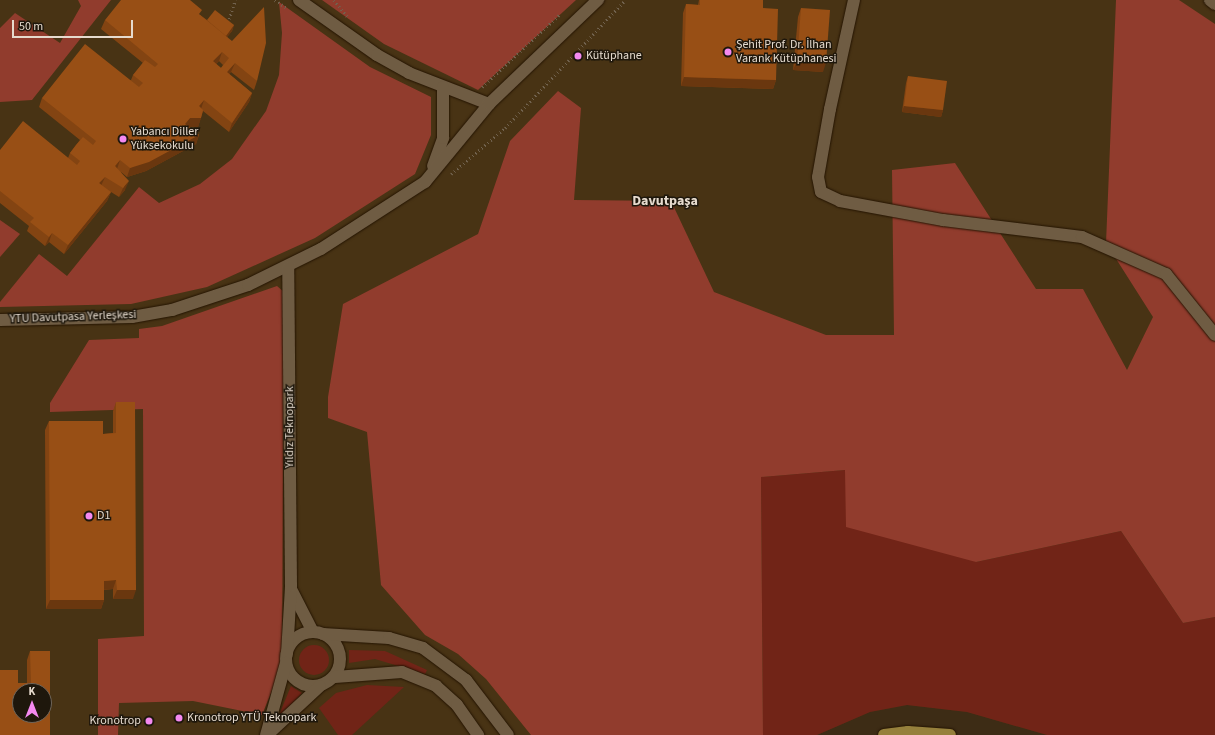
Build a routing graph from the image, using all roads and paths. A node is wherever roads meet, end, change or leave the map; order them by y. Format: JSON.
{"nodes":[{"id":1,"x":235,"y":0,"type":"edge"},
{"id":2,"x":275,"y":0,"type":"edge"},
{"id":3,"x":299,"y":0,"type":"edge"},
{"id":4,"x":334,"y":0,"type":"edge"},
{"id":5,"x":598,"y":0,"type":"edge"},
{"id":6,"x":625,"y":0,"type":"edge"},
{"id":7,"x":854,"y":0,"type":"edge"},
{"id":8,"x":1210,"y":0,"type":"edge"},
{"id":9,"x":1215,"y":4,"type":"edge"},
{"id":10,"x":291,"y":11,"type":"dead end"},
{"id":11,"x":564,"y":11,"type":"dead end"},
{"id":12,"x":229,"y":19,"type":"edge"},
{"id":13,"x":353,"y":22,"type":"dead end"},
{"id":14,"x":442,"y":87,"type":"junction"},
{"id":15,"x":478,"y":90,"type":"dead end"},
{"id":16,"x":489,"y":104,"type":"junction"},
{"id":17,"x":448,"y":177,"type":"dead end"},
{"id":18,"x":425,"y":182,"type":"junction"},
{"id":19,"x":288,"y":267,"type":"junction"},
{"id":20,"x":0,"y":320,"type":"edge"},
{"id":21,"x":1215,"y":335,"type":"edge"},
{"id":22,"x":291,"y":586,"type":"junction"},
{"id":23,"x":318,"y":633,"type":"junction"},
{"id":24,"x":286,"y":658,"type":"junction"},
{"id":25,"x":335,"y":677,"type":"junction"},
{"id":26,"x":320,"y":686,"type":"junction"},
{"id":27,"x":266,"y":735,"type":"edge"},
{"id":28,"x":478,"y":735,"type":"edge"},
{"id":29,"x":508,"y":735,"type":"edge"},
{"id":30,"x":884,"y":735,"type":"edge"},
{"id":31,"x":950,"y":735,"type":"edge"}],
"edges":[{"from":1,"to":12,"type":"path"},
{"from":2,"to":10,"type":"path"},
{"from":3,"to":14,"type":"street"},
{"from":4,"to":13,"type":"path"},
{"from":5,"to":16,"type":"street","name":"YTU Davutpasa Yerleşkesi"},
{"from":6,"to":17,"type":"path"},
{"from":7,"to":21,"type":"street"},
{"from":8,"to":9,"type":"street"},
{"from":11,"to":15,"type":"path"},
{"from":14,"to":16,"type":"street"},
{"from":14,"to":18,"type":"street"},
{"from":16,"to":18,"type":"street","name":"YTU Davutpasa Yerleşkesi"},
{"from":18,"to":19,"type":"street","name":"YTU Davutpasa Yerleşkesi"},
{"from":19,"to":20,"type":"street","name":"YTU Davutpasa Yerleşkesi"},
{"from":19,"to":22,"type":"street","name":"Yıldız Teknopark"},
{"from":22,"to":23,"type":"street","name":"Yıldız Teknopark"},
{"from":22,"to":24,"type":"street","name":"Yıldız Teknopark"},
{"from":23,"to":24,"type":"street"},
{"from":23,"to":25,"type":"street"},
{"from":23,"to":29,"type":"street"},
{"from":24,"to":26,"type":"street"},
{"from":24,"to":27,"type":"street","name":"Yıldız Teknopark"},
{"from":25,"to":26,"type":"street"},
{"from":25,"to":28,"type":"street"},
{"from":26,"to":27,"type":"street","name":"Yıldız Teknopark"},
{"from":30,"to":31,"type":"main road"}]}
